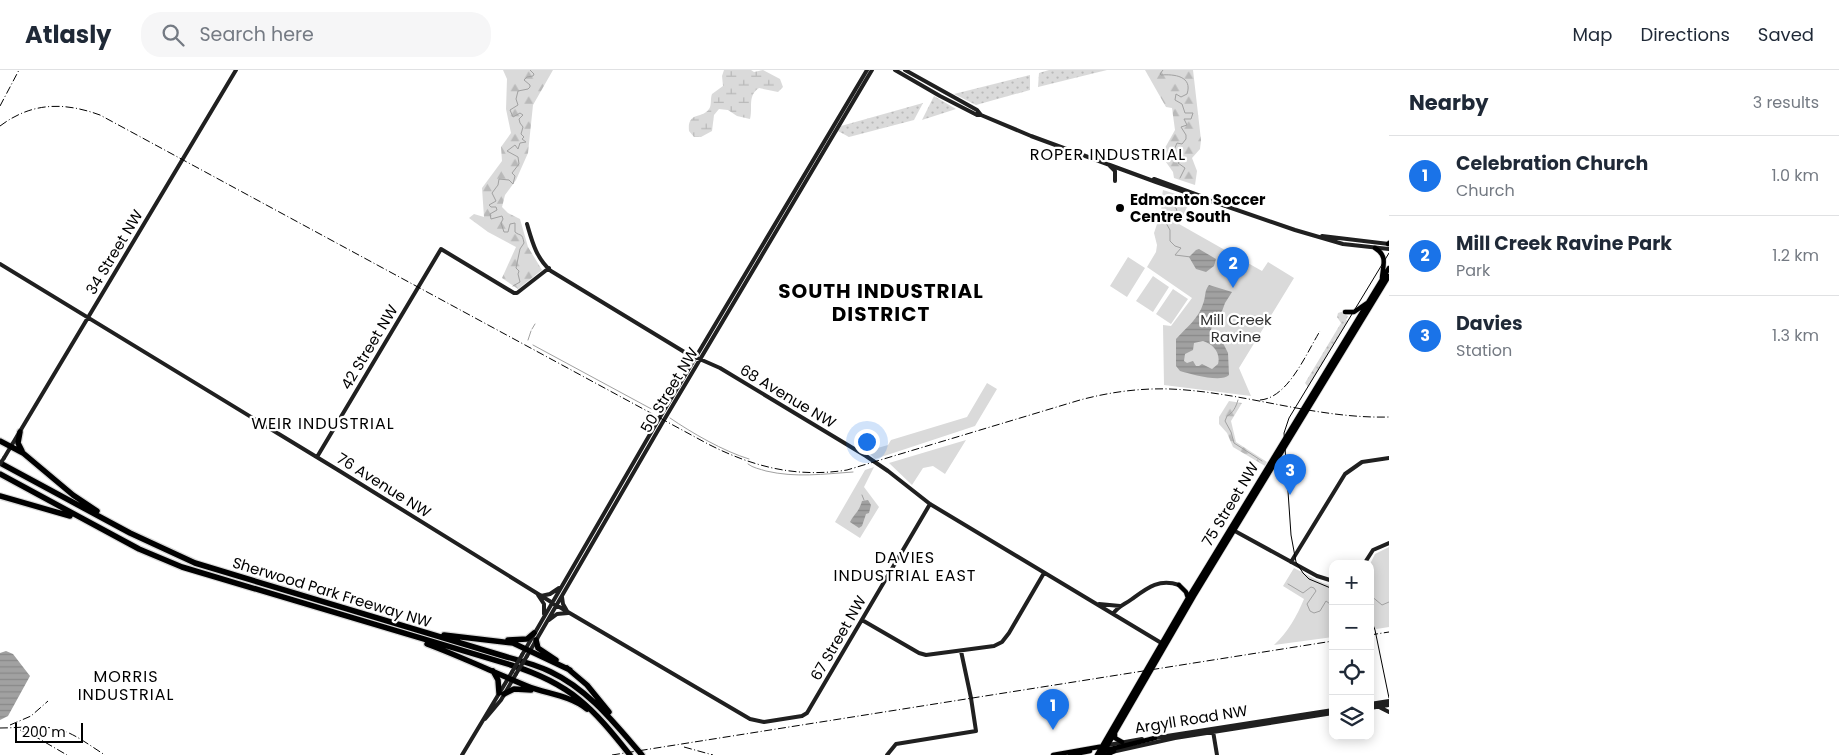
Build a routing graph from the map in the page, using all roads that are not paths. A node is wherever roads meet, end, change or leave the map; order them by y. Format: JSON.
{"nodes":[{"id":1,"x":236,"y":70,"type":"edge"},
{"id":2,"x":874,"y":70,"type":"edge"},
{"id":3,"x":895,"y":70,"type":"edge"},
{"id":4,"x":906,"y":70,"type":"edge"},
{"id":5,"x":867,"y":73,"type":"edge"},
{"id":6,"x":981,"y":114,"type":"junction"},
{"id":7,"x":1106,"y":163,"type":"junction"},
{"id":8,"x":1115,"y":181,"type":"dead end"},
{"id":9,"x":526,"y":224,"type":"dead end"},
{"id":10,"x":1315,"y":236,"type":"junction"},
{"id":11,"x":1389,"y":245,"type":"edge"},
{"id":12,"x":1375,"y":248,"type":"junction"},
{"id":13,"x":0,"y":264,"type":"edge"},
{"id":14,"x":549,"y":268,"type":"junction"},
{"id":15,"x":1389,"y":268,"type":"edge"},
{"id":16,"x":1389,"y":276,"type":"edge"},
{"id":17,"x":1382,"y":280,"type":"junction"},
{"id":18,"x":1368,"y":302,"type":"junction"},
{"id":19,"x":1345,"y":312,"type":"dead end"},
{"id":20,"x":87,"y":318,"type":"junction"},
{"id":21,"x":698,"y":358,"type":"junction"},
{"id":22,"x":20,"y":432,"type":"junction"},
{"id":23,"x":0,"y":441,"type":"edge"},
{"id":24,"x":11,"y":446,"type":"junction"},
{"id":25,"x":23,"y":453,"type":"junction"},
{"id":26,"x":317,"y":457,"type":"junction"},
{"id":27,"x":1389,"y":458,"type":"edge"},
{"id":28,"x":1,"y":462,"type":"edge"},
{"id":29,"x":0,"y":474,"type":"edge"},
{"id":30,"x":1260,"y":479,"type":"junction"},
{"id":31,"x":0,"y":496,"type":"edge"},
{"id":32,"x":930,"y":504,"type":"junction"},
{"id":33,"x":91,"y":524,"type":"junction"},
{"id":34,"x":1230,"y":528,"type":"junction"},
{"id":35,"x":1235,"y":531,"type":"junction"},
{"id":36,"x":130,"y":533,"type":"junction"},
{"id":37,"x":1389,"y":543,"type":"edge"},
{"id":38,"x":1222,"y":552,"type":"junction"},
{"id":39,"x":1367,"y":560,"type":"edge"},
{"id":40,"x":1291,"y":562,"type":"junction"},
{"id":41,"x":1044,"y":573,"type":"junction"},
{"id":42,"x":1329,"y":581,"type":"edge"},
{"id":43,"x":562,"y":585,"type":"junction"},
{"id":44,"x":1179,"y":585,"type":"junction"},
{"id":45,"x":1195,"y":587,"type":"junction"},
{"id":46,"x":539,"y":595,"type":"junction"},
{"id":47,"x":563,"y":595,"type":"junction"},
{"id":48,"x":1188,"y":598,"type":"junction"},
{"id":49,"x":554,"y":604,"type":"junction"},
{"id":50,"x":1096,"y":604,"type":"junction"},
{"id":51,"x":1120,"y":606,"type":"junction"},
{"id":52,"x":569,"y":613,"type":"junction"},
{"id":53,"x":1113,"y":614,"type":"junction"},
{"id":54,"x":544,"y":616,"type":"junction"},
{"id":55,"x":862,"y":620,"type":"junction"},
{"id":56,"x":1124,"y":620,"type":"junction"},
{"id":57,"x":546,"y":622,"type":"junction"},
{"id":58,"x":423,"y":632,"type":"junction"},
{"id":59,"x":401,"y":633,"type":"junction"},
{"id":60,"x":534,"y":633,"type":"junction"},
{"id":61,"x":536,"y":640,"type":"junction"},
{"id":62,"x":499,"y":641,"type":"junction"},
{"id":63,"x":1164,"y":644,"type":"junction"},
{"id":64,"x":960,"y":651,"type":"junction"},
{"id":65,"x":526,"y":653,"type":"junction"},
{"id":66,"x":489,"y":668,"type":"junction"},
{"id":67,"x":570,"y":670,"type":"junction"},
{"id":68,"x":512,"y":676,"type":"junction"},
{"id":69,"x":541,"y":691,"type":"junction"},
{"id":70,"x":501,"y":694,"type":"junction"},
{"id":71,"x":1389,"y":703,"type":"edge"},
{"id":72,"x":1374,"y":704,"type":"edge"},
{"id":73,"x":1376,"y":707,"type":"joint"},
{"id":74,"x":1329,"y":712,"type":"edge"},
{"id":75,"x":1389,"y":712,"type":"edge"},
{"id":76,"x":758,"y":722,"type":"joint"},
{"id":77,"x":1212,"y":730,"type":"junction"},
{"id":78,"x":1115,"y":732,"type":"junction"},
{"id":79,"x":1155,"y":738,"type":"junction"},
{"id":80,"x":619,"y":741,"type":"junction"},
{"id":81,"x":1122,"y":742,"type":"junction"},
{"id":82,"x":632,"y":744,"type":"junction"},
{"id":83,"x":1114,"y":751,"type":"joint"},
{"id":84,"x":1101,"y":752,"type":"edge"},
{"id":85,"x":462,"y":755,"type":"edge"},
{"id":86,"x":630,"y":755,"type":"edge"},
{"id":87,"x":642,"y":755,"type":"edge"},
{"id":88,"x":887,"y":755,"type":"edge"},
{"id":89,"x":1053,"y":755,"type":"edge"},
{"id":90,"x":1070,"y":755,"type":"edge"},
{"id":91,"x":1216,"y":755,"type":"edge"}],
"edges":[{"from":1,"to":20,"type":"street","name":"34 Street NW"},
{"from":2,"to":5,"type":"street","name":"50 Street NW"},
{"from":3,"to":6,"type":"street"},
{"from":4,"to":6,"type":"street"},
{"from":5,"to":21,"type":"street","name":"50 Street NW"},
{"from":6,"to":7,"type":"street"},
{"from":7,"to":8,"type":"street"},
{"from":7,"to":10,"type":"street"},
{"from":9,"to":14,"type":"street"},
{"from":10,"to":11,"type":"street"},
{"from":10,"to":12,"type":"street"},
{"from":11,"to":12,"type":"street"},
{"from":12,"to":17,"type":"main road"},
{"from":13,"to":20,"type":"street","name":"76 Avenue NW"},
{"from":14,"to":21,"type":"street","name":"68 Avenue NW"},
{"from":14,"to":26,"type":"street","name":"42 Street NW"},
{"from":15,"to":17,"type":"main road","name":"75 Street NW"},
{"from":16,"to":35,"type":"main road","name":"75 Street NW"},
{"from":17,"to":18,"type":"main road","name":"75 Street NW"},
{"from":18,"to":19,"type":"main road"},
{"from":18,"to":30,"type":"main road","name":"75 Street NW"},
{"from":20,"to":22,"type":"street","name":"34 Street NW"},
{"from":20,"to":26,"type":"street","name":"76 Avenue NW"},
{"from":21,"to":32,"type":"street","name":"68 Avenue NW"},
{"from":21,"to":43,"type":"street","name":"50 Street NW"},
{"from":21,"to":47,"type":"street","name":"50 Street NW"},
{"from":22,"to":24,"type":"street","name":"34 Street NW"},
{"from":22,"to":25,"type":"highway"},
{"from":23,"to":24,"type":"highway"},
{"from":24,"to":25,"type":"highway"},
{"from":24,"to":28,"type":"street","name":"34 Street NW"},
{"from":25,"to":36,"type":"highway"},
{"from":26,"to":46,"type":"street","name":"76 Avenue NW"},
{"from":27,"to":40,"type":"street"},
{"from":28,"to":36,"type":"highway","name":"Sherwood Park Freeway NW"},
{"from":29,"to":33,"type":"highway","name":"Sherwood Park Freeway NW"},
{"from":30,"to":34,"type":"main road","name":"75 Street NW"},
{"from":30,"to":35,"type":"main road"},
{"from":31,"to":33,"type":"highway"},
{"from":32,"to":41,"type":"street","name":"68 Avenue NW"},
{"from":32,"to":55,"type":"street","name":"67 Street NW"},
{"from":33,"to":59,"type":"highway","name":"Sherwood Park Freeway NW"},
{"from":34,"to":35,"type":"street"},
{"from":34,"to":38,"type":"main road"},
{"from":34,"to":45,"type":"main road","name":"75 Street NW"},
{"from":35,"to":38,"type":"main road","name":"75 Street NW"},
{"from":35,"to":40,"type":"street"},
{"from":36,"to":58,"type":"highway","name":"Sherwood Park Freeway NW"},
{"from":37,"to":39,"type":"street"},
{"from":38,"to":63,"type":"main road","name":"75 Street NW"},
{"from":40,"to":42,"type":"street"},
{"from":41,"to":50,"type":"street","name":"68 Avenue NW"},
{"from":41,"to":64,"type":"street"},
{"from":43,"to":46,"type":"street"},
{"from":43,"to":49,"type":"street","name":"50 Street NW"},
{"from":44,"to":45,"type":"main road"},
{"from":44,"to":48,"type":"main road"},
{"from":44,"to":51,"type":"street"},
{"from":45,"to":48,"type":"main road","name":"75 Street NW"},
{"from":46,"to":49,"type":"street","name":"76 Avenue NW"},
{"from":46,"to":54,"type":"street"},
{"from":47,"to":49,"type":"street","name":"50 Street NW"},
{"from":47,"to":52,"type":"street"},
{"from":48,"to":63,"type":"main road","name":"75 Street NW"},
{"from":49,"to":52,"type":"street","name":"76 Avenue NW"},
{"from":49,"to":54,"type":"street","name":"50 Street NW"},
{"from":49,"to":57,"type":"street","name":"50 Street NW"},
{"from":50,"to":51,"type":"street"},
{"from":50,"to":53,"type":"street","name":"68 Avenue NW"},
{"from":51,"to":53,"type":"street"},
{"from":51,"to":56,"type":"street"},
{"from":52,"to":57,"type":"street"},
{"from":52,"to":76,"type":"street","name":"76 Avenue NW"},
{"from":53,"to":56,"type":"street","name":"68 Avenue NW"},
{"from":54,"to":60,"type":"street","name":"50 Street NW"},
{"from":55,"to":64,"type":"street"},
{"from":55,"to":76,"type":"street","name":"67 Street NW"},
{"from":56,"to":63,"type":"street","name":"68 Avenue NW"},
{"from":57,"to":61,"type":"street","name":"50 Street NW"},
{"from":58,"to":62,"type":"highway"},
{"from":58,"to":82,"type":"highway","name":"Sherwood Park Freeway NW"},
{"from":59,"to":66,"type":"highway"},
{"from":59,"to":80,"type":"highway","name":"Sherwood Park Freeway NW"},
{"from":60,"to":62,"type":"highway"},
{"from":60,"to":65,"type":"street","name":"50 Street NW"},
{"from":61,"to":65,"type":"street","name":"50 Street NW"},
{"from":61,"to":67,"type":"highway"},
{"from":62,"to":65,"type":"highway"},
{"from":63,"to":78,"type":"main road","name":"75 Street NW"},
{"from":63,"to":84,"type":"main road","name":"75 Street NW"},
{"from":64,"to":88,"type":"street"},
{"from":65,"to":67,"type":"highway"},
{"from":65,"to":68,"type":"street","name":"50 Street NW","bridge":true},
{"from":66,"to":68,"type":"highway"},
{"from":66,"to":70,"type":"highway"},
{"from":67,"to":82,"type":"highway"},
{"from":68,"to":69,"type":"highway"},
{"from":68,"to":70,"type":"street","name":"50 Street NW"},
{"from":69,"to":70,"type":"highway"},
{"from":69,"to":80,"type":"highway"},
{"from":70,"to":85,"type":"street","name":"50 Street NW"},
{"from":71,"to":72,"type":"street"},
{"from":71,"to":73,"type":"street"},
{"from":73,"to":75,"type":"street"},
{"from":74,"to":77,"type":"street","name":"Argyll Road NW"},
{"from":77,"to":79,"type":"street","name":"Argyll Road NW"},
{"from":77,"to":83,"type":"street","name":"Argyll Road NW"},
{"from":77,"to":91,"type":"street"},
{"from":78,"to":81,"type":"main road"},
{"from":78,"to":84,"type":"main road","name":"75 Street NW"},
{"from":79,"to":81,"type":"street","name":"Argyll Road NW"},
{"from":79,"to":84,"type":"main road"},
{"from":80,"to":86,"type":"highway","name":"Sherwood Park Freeway NW"},
{"from":81,"to":84,"type":"street","name":"Argyll Road NW"},
{"from":82,"to":87,"type":"highway","name":"Sherwood Park Freeway NW"},
{"from":83,"to":84,"type":"main road"},
{"from":84,"to":89,"type":"main road","name":"Argyll Road NW"},
{"from":84,"to":90,"type":"main road"}]}
